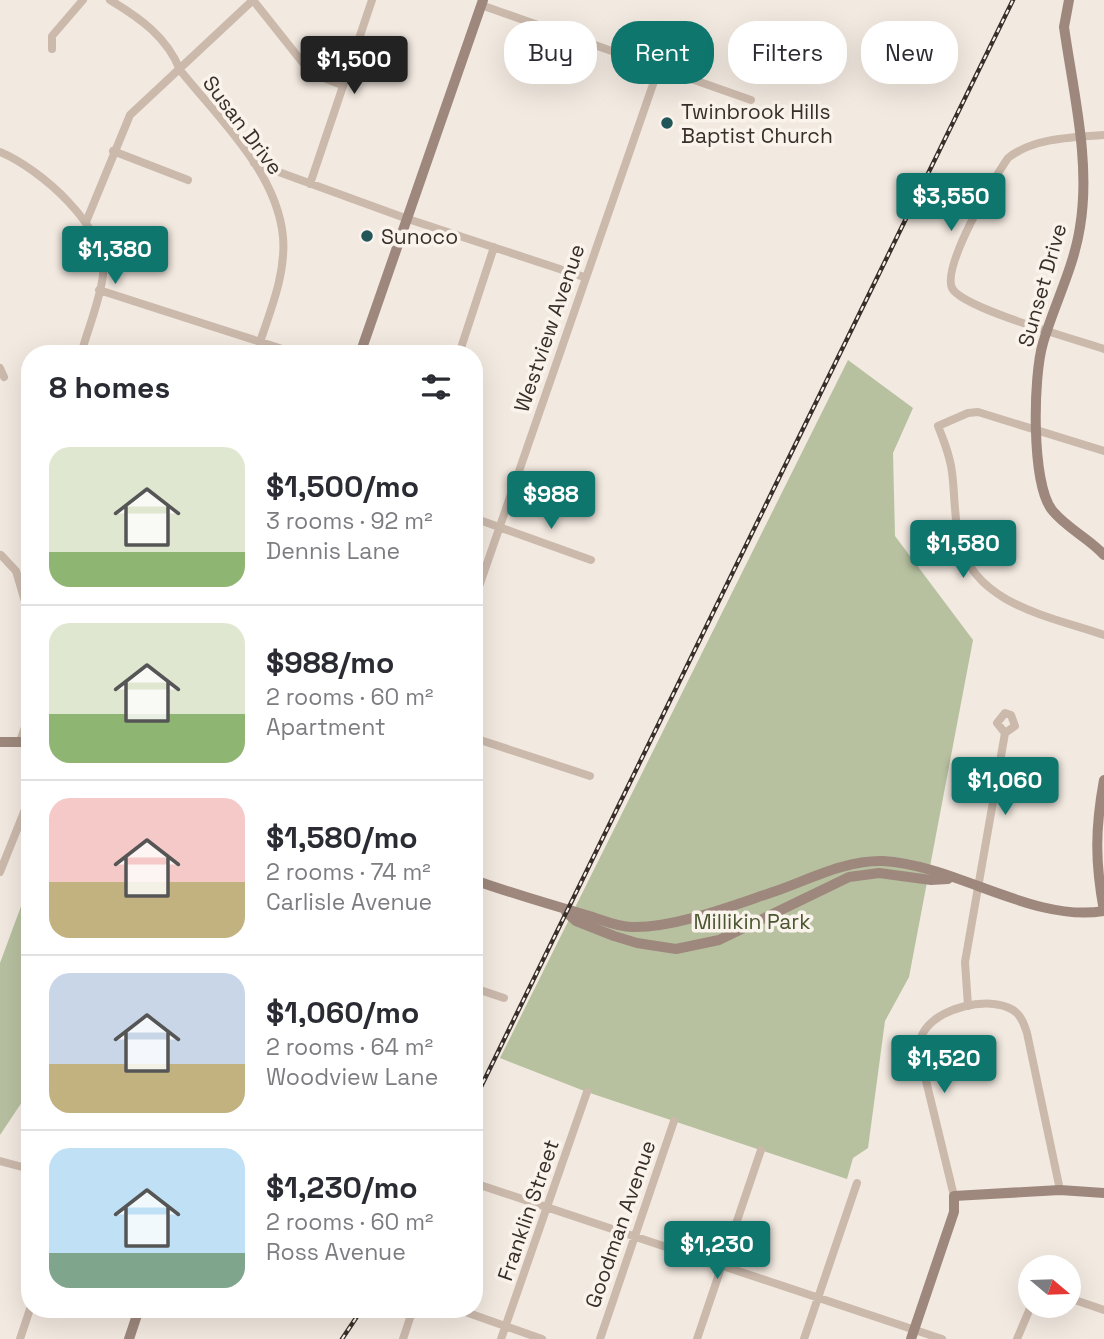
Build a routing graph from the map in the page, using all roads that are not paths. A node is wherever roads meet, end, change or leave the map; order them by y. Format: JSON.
{"nodes":[{"id":1,"x":83,"y":0,"type":"edge"},
{"id":2,"x":110,"y":0,"type":"edge"},
{"id":3,"x":253,"y":0,"type":"edge"},
{"id":4,"x":372,"y":0,"type":"edge"},
{"id":5,"x":1069,"y":0,"type":"edge"},
{"id":6,"x":482,"y":2,"type":"edge"},
{"id":7,"x":52,"y":49,"type":"dead end"},
{"id":8,"x":611,"y":49,"type":"edge"},
{"id":9,"x":180,"y":70,"type":"junction"},
{"id":10,"x":653,"y":84,"type":"edge"},
{"id":11,"x":706,"y":84,"type":"edge"},
{"id":12,"x":342,"y":85,"type":"junction"},
{"id":13,"x":751,"y":100,"type":"dead end"},
{"id":14,"x":1104,"y":135,"type":"edge"},
{"id":15,"x":1079,"y":137,"type":"junction"},
{"id":16,"x":113,"y":151,"type":"junction"},
{"id":17,"x":0,"y":152,"type":"edge"},
{"id":18,"x":254,"y":163,"type":"junction"},
{"id":19,"x":188,"y":180,"type":"dead end"},
{"id":20,"x":310,"y":184,"type":"junction"},
{"id":21,"x":405,"y":218,"type":"junction"},
{"id":22,"x":86,"y":222,"type":"junction"},
{"id":23,"x":494,"y":247,"type":"junction"},
{"id":24,"x":584,"y":277,"type":"junction"},
{"id":25,"x":99,"y":290,"type":"junction"},
{"id":26,"x":1047,"y":330,"type":"junction"},
{"id":27,"x":260,"y":342,"type":"junction"},
{"id":28,"x":84,"y":345,"type":"edge"},
{"id":29,"x":270,"y":345,"type":"edge"},
{"id":30,"x":363,"y":345,"type":"edge"},
{"id":31,"x":462,"y":345,"type":"edge"},
{"id":32,"x":1104,"y":349,"type":"edge"},
{"id":33,"x":0,"y":368,"type":"edge"},
{"id":34,"x":4,"y":377,"type":"dead end"},
{"id":35,"x":1038,"y":428,"type":"junction"},
{"id":36,"x":1104,"y":451,"type":"edge"},
{"id":37,"x":483,"y":522,"type":"edge"},
{"id":38,"x":499,"y":527,"type":"junction"},
{"id":39,"x":1,"y":555,"type":"edge"},
{"id":40,"x":1104,"y":555,"type":"edge"},
{"id":41,"x":591,"y":560,"type":"dead end"},
{"id":42,"x":483,"y":574,"type":"edge"},
{"id":43,"x":21,"y":588,"type":"edge"},
{"id":44,"x":1104,"y":635,"type":"edge"},
{"id":45,"x":1005,"y":733,"type":"dead end"},
{"id":46,"x":483,"y":741,"type":"edge"},
{"id":47,"x":0,"y":742,"type":"edge"},
{"id":48,"x":21,"y":742,"type":"edge"},
{"id":49,"x":590,"y":776,"type":"dead end"},
{"id":50,"x":1104,"y":780,"type":"edge"},
{"id":51,"x":21,"y":820,"type":"edge"},
{"id":52,"x":0,"y":872,"type":"edge"},
{"id":53,"x":951,"y":879,"type":"junction"},
{"id":54,"x":483,"y":883,"type":"edge"},
{"id":55,"x":979,"y":884,"type":"junction"},
{"id":56,"x":1104,"y":911,"type":"edge"},
{"id":57,"x":566,"y":912,"type":"junction"},
{"id":58,"x":483,"y":991,"type":"edge"},
{"id":59,"x":504,"y":998,"type":"dead end"},
{"id":60,"x":968,"y":1006,"type":"junction"},
{"id":61,"x":587,"y":1092,"type":"dead end"},
{"id":62,"x":674,"y":1121,"type":"dead end"},
{"id":63,"x":761,"y":1150,"type":"dead end"},
{"id":64,"x":0,"y":1161,"type":"edge"},
{"id":65,"x":21,"y":1166,"type":"edge"},
{"id":66,"x":857,"y":1182,"type":"dead end"},
{"id":67,"x":483,"y":1186,"type":"edge"},
{"id":68,"x":1059,"y":1190,"type":"junction"},
{"id":69,"x":1104,"y":1193,"type":"edge"},
{"id":70,"x":954,"y":1196,"type":"junction"},
{"id":71,"x":547,"y":1207,"type":"junction"},
{"id":72,"x":635,"y":1237,"type":"junction"},
{"id":73,"x":721,"y":1267,"type":"junction"},
{"id":74,"x":818,"y":1299,"type":"junction"},
{"id":75,"x":1082,"y":1302,"type":"edge"},
{"id":76,"x":1104,"y":1310,"type":"edge"},
{"id":77,"x":27,"y":1318,"type":"edge"},
{"id":78,"x":136,"y":1318,"type":"edge"},
{"id":79,"x":410,"y":1318,"type":"edge"},
{"id":80,"x":483,"y":1318,"type":"edge"},
{"id":81,"x":1026,"y":1318,"type":"edge"},
{"id":82,"x":506,"y":1326,"type":"junction"},
{"id":83,"x":912,"y":1335,"type":"edge"},
{"id":84,"x":20,"y":1339,"type":"edge"},
{"id":85,"x":129,"y":1339,"type":"edge"},
{"id":86,"x":403,"y":1339,"type":"edge"},
{"id":87,"x":502,"y":1339,"type":"edge"},
{"id":88,"x":542,"y":1339,"type":"edge"},
{"id":89,"x":600,"y":1339,"type":"edge"},
{"id":90,"x":697,"y":1339,"type":"edge"},
{"id":91,"x":804,"y":1339,"type":"edge"},
{"id":92,"x":942,"y":1339,"type":"edge"},
{"id":93,"x":1017,"y":1339,"type":"edge"}],
"edges":[{"from":1,"to":7,"type":"street"},
{"from":2,"to":9,"type":"street","name":"Susan Drive"},
{"from":3,"to":9,"type":"street"},
{"from":3,"to":12,"type":"street"},
{"from":4,"to":12,"type":"street"},
{"from":5,"to":15,"type":"street","name":"Sunset Drive"},
{"from":6,"to":8,"type":"street"},
{"from":6,"to":21,"type":"street"},
{"from":9,"to":16,"type":"street"},
{"from":9,"to":18,"type":"street","name":"Susan Drive"},
{"from":10,"to":24,"type":"street","name":"Westview Avenue"},
{"from":11,"to":13,"type":"street"},
{"from":12,"to":20,"type":"street"},
{"from":14,"to":15,"type":"street"},
{"from":15,"to":26,"type":"street","name":"Sunset Drive"},
{"from":15,"to":26,"type":"street"},
{"from":16,"to":19,"type":"street"},
{"from":16,"to":22,"type":"street"},
{"from":17,"to":22,"type":"street"},
{"from":18,"to":20,"type":"street"},
{"from":18,"to":27,"type":"street","name":"Susan Drive"},
{"from":20,"to":21,"type":"street"},
{"from":21,"to":23,"type":"street"},
{"from":21,"to":30,"type":"street"},
{"from":22,"to":25,"type":"street"},
{"from":23,"to":24,"type":"street"},
{"from":23,"to":31,"type":"street"},
{"from":24,"to":38,"type":"street","name":"Westview Avenue"},
{"from":25,"to":27,"type":"street"},
{"from":25,"to":28,"type":"street"},
{"from":26,"to":32,"type":"street"},
{"from":26,"to":35,"type":"street","name":"Sunset Drive"},
{"from":27,"to":29,"type":"street"},
{"from":33,"to":34,"type":"street"},
{"from":35,"to":36,"type":"street"},
{"from":35,"to":40,"type":"street","name":"Sunset Drive"},
{"from":35,"to":44,"type":"street"},
{"from":37,"to":38,"type":"street"},
{"from":38,"to":41,"type":"street"},
{"from":38,"to":42,"type":"street","name":"Westview Avenue"},
{"from":39,"to":43,"type":"street"},
{"from":45,"to":55,"type":"street"},
{"from":46,"to":49,"type":"street"},
{"from":47,"to":48,"type":"street"},
{"from":50,"to":56,"type":"street"},
{"from":51,"to":52,"type":"street"},
{"from":53,"to":55,"type":"street"},
{"from":53,"to":57,"type":"street"},
{"from":53,"to":57,"type":"street"},
{"from":54,"to":57,"type":"street"},
{"from":55,"to":56,"type":"street"},
{"from":55,"to":60,"type":"street"},
{"from":58,"to":59,"type":"street"},
{"from":60,"to":68,"type":"street"},
{"from":60,"to":70,"type":"street"},
{"from":61,"to":71,"type":"street","name":"Franklin Street"},
{"from":62,"to":72,"type":"street","name":"Goodman Avenue"},
{"from":63,"to":73,"type":"street"},
{"from":64,"to":65,"type":"street"},
{"from":66,"to":74,"type":"street"},
{"from":67,"to":71,"type":"street"},
{"from":68,"to":69,"type":"street"},
{"from":68,"to":70,"type":"street"},
{"from":70,"to":83,"type":"street"},
{"from":71,"to":72,"type":"street"},
{"from":71,"to":82,"type":"street","name":"Franklin Street"},
{"from":72,"to":73,"type":"street"},
{"from":72,"to":89,"type":"street","name":"Goodman Avenue"},
{"from":73,"to":74,"type":"street"},
{"from":73,"to":90,"type":"street"},
{"from":74,"to":83,"type":"street"},
{"from":74,"to":91,"type":"street"},
{"from":75,"to":76,"type":"street"},
{"from":77,"to":84,"type":"street"},
{"from":78,"to":85,"type":"street"},
{"from":79,"to":86,"type":"street"},
{"from":80,"to":82,"type":"street"},
{"from":81,"to":93,"type":"street"},
{"from":82,"to":87,"type":"street","name":"Franklin Street"},
{"from":82,"to":88,"type":"street"},
{"from":83,"to":92,"type":"street"}]}
